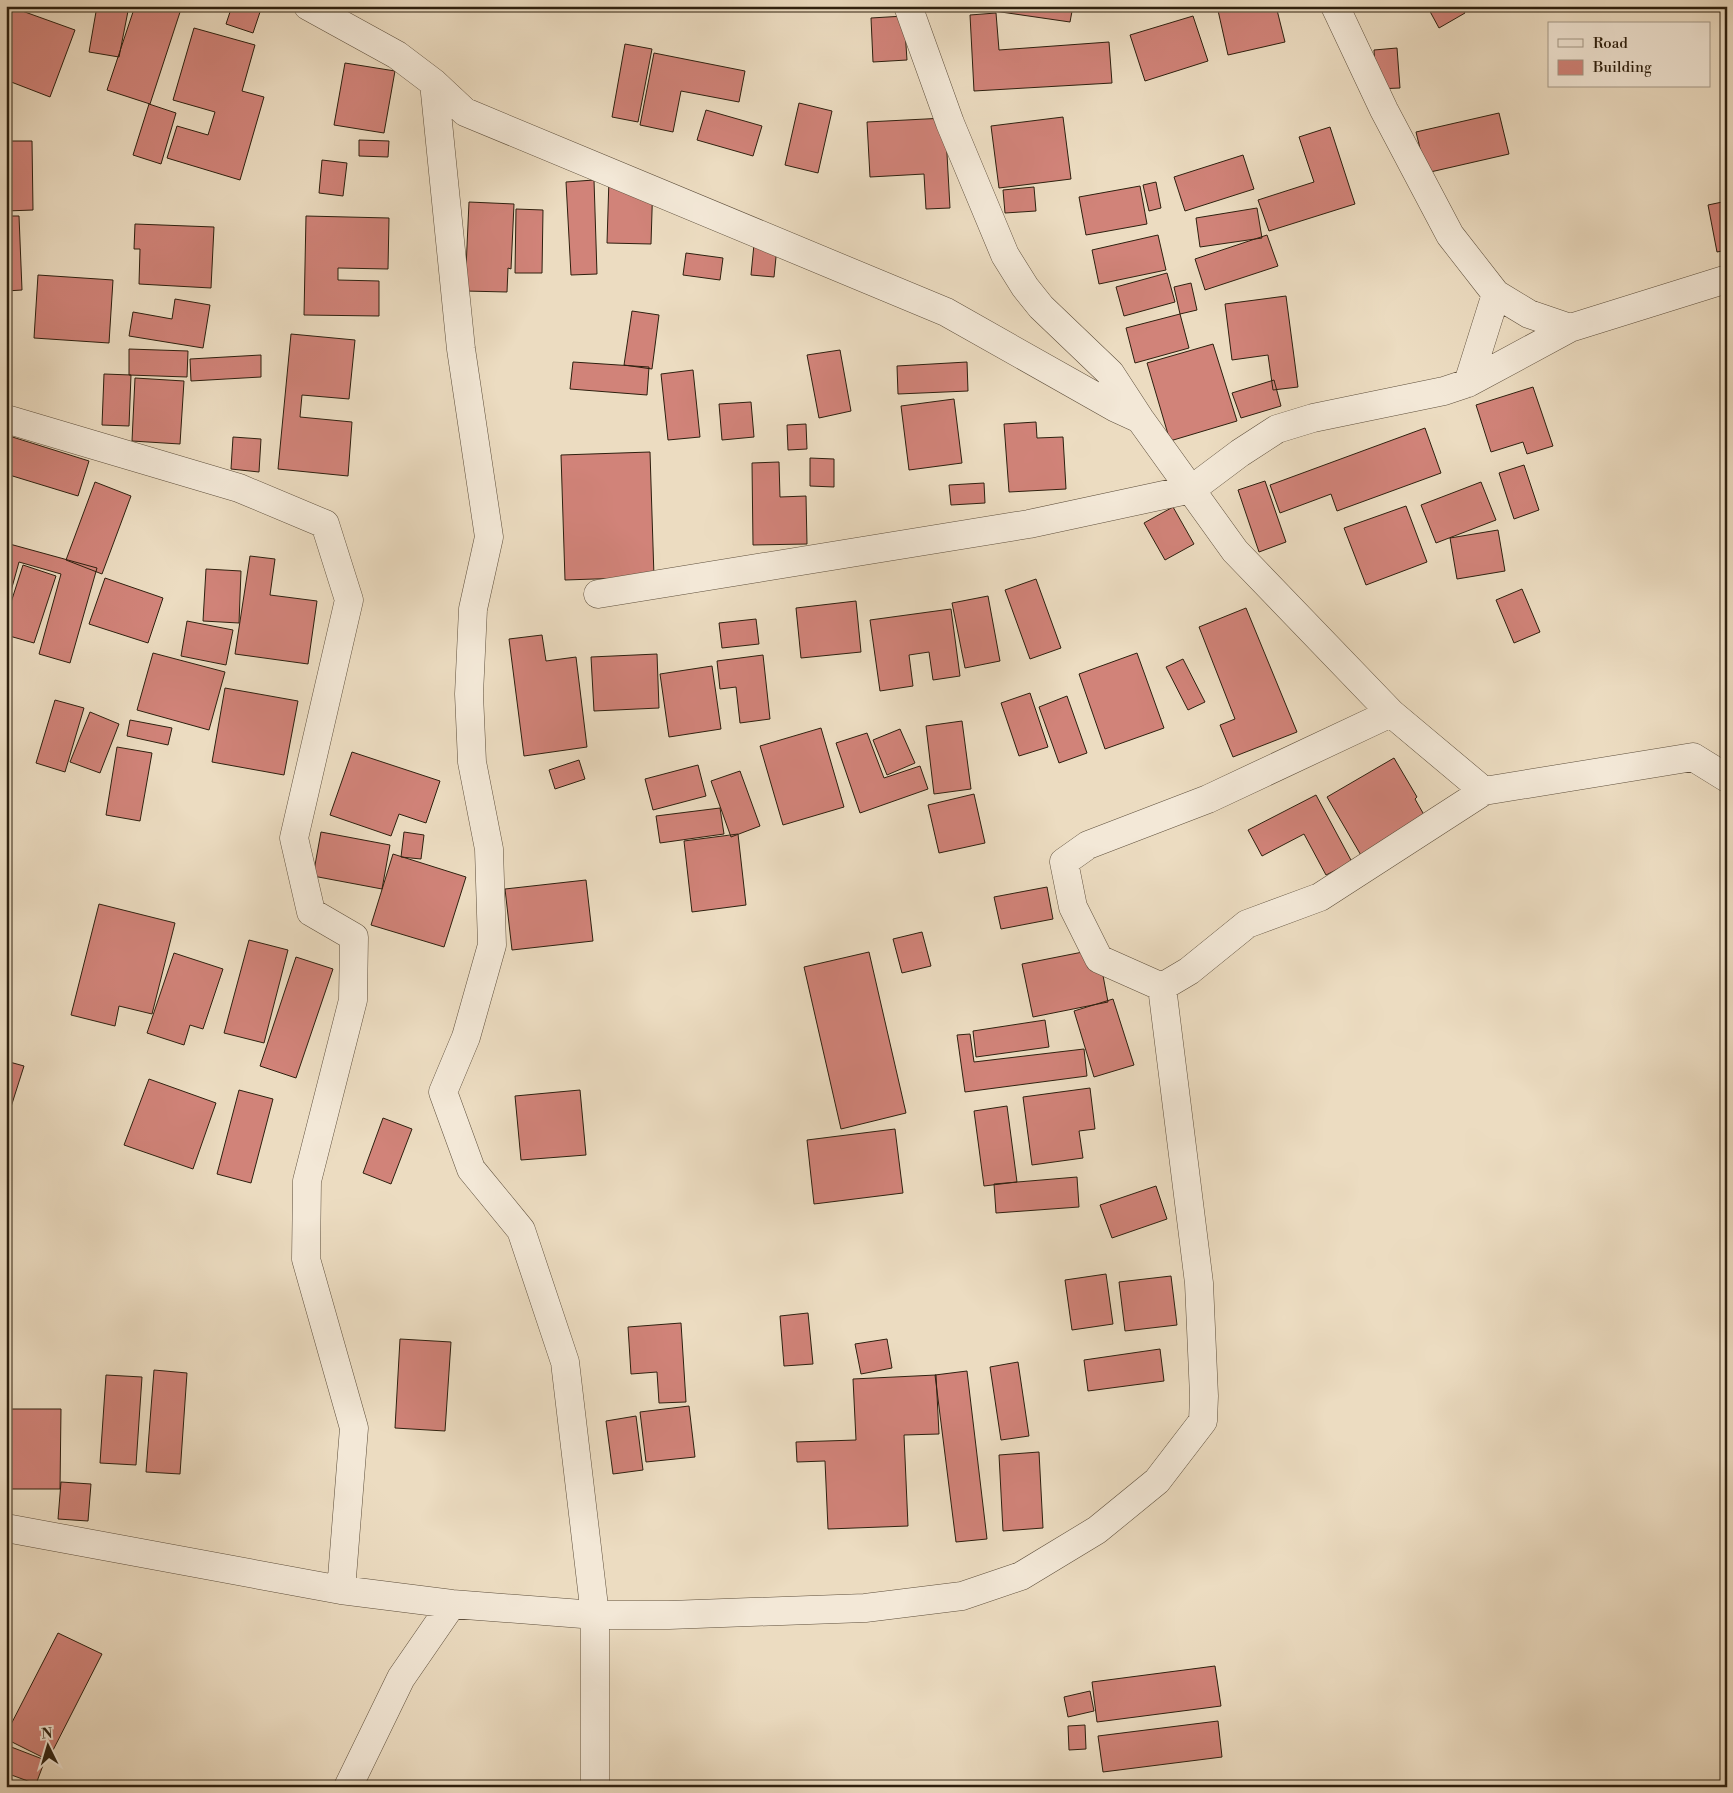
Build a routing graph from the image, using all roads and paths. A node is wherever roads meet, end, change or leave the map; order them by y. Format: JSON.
{"nodes":[{"id":1,"x":308,"y":6,"type":"edge"},
{"id":2,"x":908,"y":6,"type":"edge"},
{"id":3,"x":1335,"y":6,"type":"edge"},
{"id":4,"x":434,"y":83,"type":"junction"},
{"id":5,"x":1727,"y":280,"type":"edge"},
{"id":6,"x":1496,"y":294,"type":"junction"},
{"id":7,"x":1570,"y":328,"type":"junction"},
{"id":8,"x":1468,"y":383,"type":"junction"},
{"id":9,"x":6,"y":419,"type":"edge"},
{"id":10,"x":1140,"y":419,"type":"junction"},
{"id":11,"x":1192,"y":489,"type":"junction"},
{"id":12,"x":598,"y":594,"type":"dead end"},
{"id":13,"x":1391,"y":713,"type":"junction"},
{"id":14,"x":1727,"y":778,"type":"edge"},
{"id":15,"x":1484,"y":791,"type":"junction"},
{"id":16,"x":1162,"y":987,"type":"junction"},
{"id":17,"x":6,"y":1528,"type":"edge"},
{"id":18,"x":341,"y":1590,"type":"junction"},
{"id":19,"x":452,"y":1604,"type":"junction"},
{"id":20,"x":595,"y":1615,"type":"junction"},
{"id":21,"x":348,"y":1787,"type":"edge"},
{"id":22,"x":595,"y":1787,"type":"edge"}],
"edges":[{"from":1,"to":4,"type":"street"},
{"from":2,"to":10,"type":"street"},
{"from":3,"to":6,"type":"street"},
{"from":4,"to":10,"type":"street"},
{"from":4,"to":20,"type":"street"},
{"from":5,"to":7,"type":"street"},
{"from":6,"to":7,"type":"street"},
{"from":6,"to":8,"type":"street"},
{"from":7,"to":8,"type":"street"},
{"from":8,"to":11,"type":"street"},
{"from":9,"to":18,"type":"street"},
{"from":10,"to":11,"type":"street"},
{"from":11,"to":12,"type":"street"},
{"from":11,"to":13,"type":"street"},
{"from":13,"to":15,"type":"street"},
{"from":13,"to":16,"type":"street"},
{"from":14,"to":15,"type":"street"},
{"from":15,"to":16,"type":"street"},
{"from":16,"to":20,"type":"street"},
{"from":17,"to":18,"type":"street"},
{"from":18,"to":19,"type":"street"},
{"from":19,"to":20,"type":"street"},
{"from":19,"to":21,"type":"street"},
{"from":20,"to":22,"type":"street"}]}
